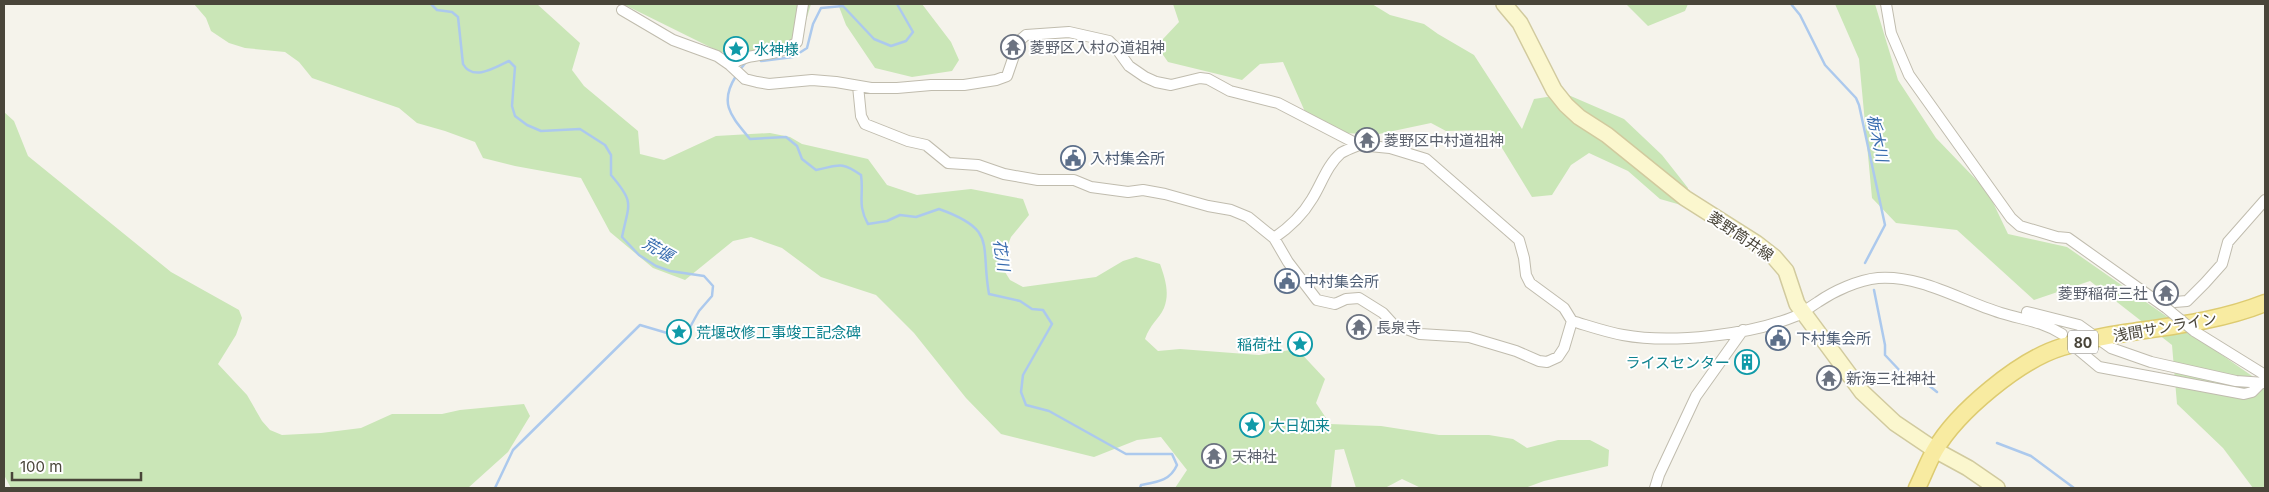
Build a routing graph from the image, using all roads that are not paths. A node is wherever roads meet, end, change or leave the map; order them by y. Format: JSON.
{"nodes":[{"id":1,"x":803,"y":4,"type":"edge"},
{"id":2,"x":1504,"y":4,"type":"edge"},
{"id":3,"x":1886,"y":4,"type":"edge"},
{"id":4,"x":622,"y":10,"type":"dead end"},
{"id":5,"x":730,"y":65,"type":"junction"},
{"id":6,"x":858,"y":86,"type":"junction"},
{"id":7,"x":1359,"y":145,"type":"junction"},
{"id":8,"x":2265,"y":200,"type":"edge"},
{"id":9,"x":1274,"y":238,"type":"junction"},
{"id":10,"x":2265,"y":303,"type":"edge"},
{"id":11,"x":2163,"y":305,"type":"junction"},
{"id":12,"x":1803,"y":313,"type":"junction"},
{"id":13,"x":2001,"y":313,"type":"junction"},
{"id":14,"x":1572,"y":321,"type":"junction"},
{"id":15,"x":1743,"y":330,"type":"junction"},
{"id":16,"x":2062,"y":334,"type":"dead end"},
{"id":17,"x":2096,"y":339,"type":"junction"},
{"id":18,"x":2075,"y":347,"type":"dead end"},
{"id":19,"x":2264,"y":381,"type":"edge"},
{"id":20,"x":1935,"y":450,"type":"junction"},
{"id":21,"x":1657,"y":487,"type":"edge"},
{"id":22,"x":1917,"y":488,"type":"edge"},
{"id":23,"x":1997,"y":488,"type":"edge"}],
"edges":[{"from":1,"to":5,"type":"street"},
{"from":2,"to":12,"type":"main road","name":"菱野筒井線"},
{"from":3,"to":11,"type":"street"},
{"from":4,"to":5,"type":"street"},
{"from":5,"to":6,"type":"street"},
{"from":6,"to":7,"type":"street"},
{"from":6,"to":9,"type":"street"},
{"from":7,"to":9,"type":"street"},
{"from":7,"to":14,"type":"street"},
{"from":8,"to":11,"type":"street"},
{"from":9,"to":14,"type":"street"},
{"from":10,"to":17,"type":"main road","name":"浅間サンライン","number":"80"},
{"from":11,"to":19,"type":"street","bridge":true},
{"from":12,"to":13,"type":"street"},
{"from":12,"to":15,"type":"street"},
{"from":12,"to":20,"type":"main road","name":"菱野筒井線"},
{"from":13,"to":16,"type":"street"},
{"from":13,"to":17,"type":"street"},
{"from":14,"to":15,"type":"street"},
{"from":15,"to":21,"type":"street"},
{"from":17,"to":19,"type":"street"},
{"from":17,"to":20,"type":"main road","name":"浅間サンライン","number":"80"},
{"from":18,"to":19,"type":"street"},
{"from":20,"to":22,"type":"main road","name":"浅間サンライン","number":"80"},
{"from":20,"to":23,"type":"main road","name":"菱野筒井線"}]}
